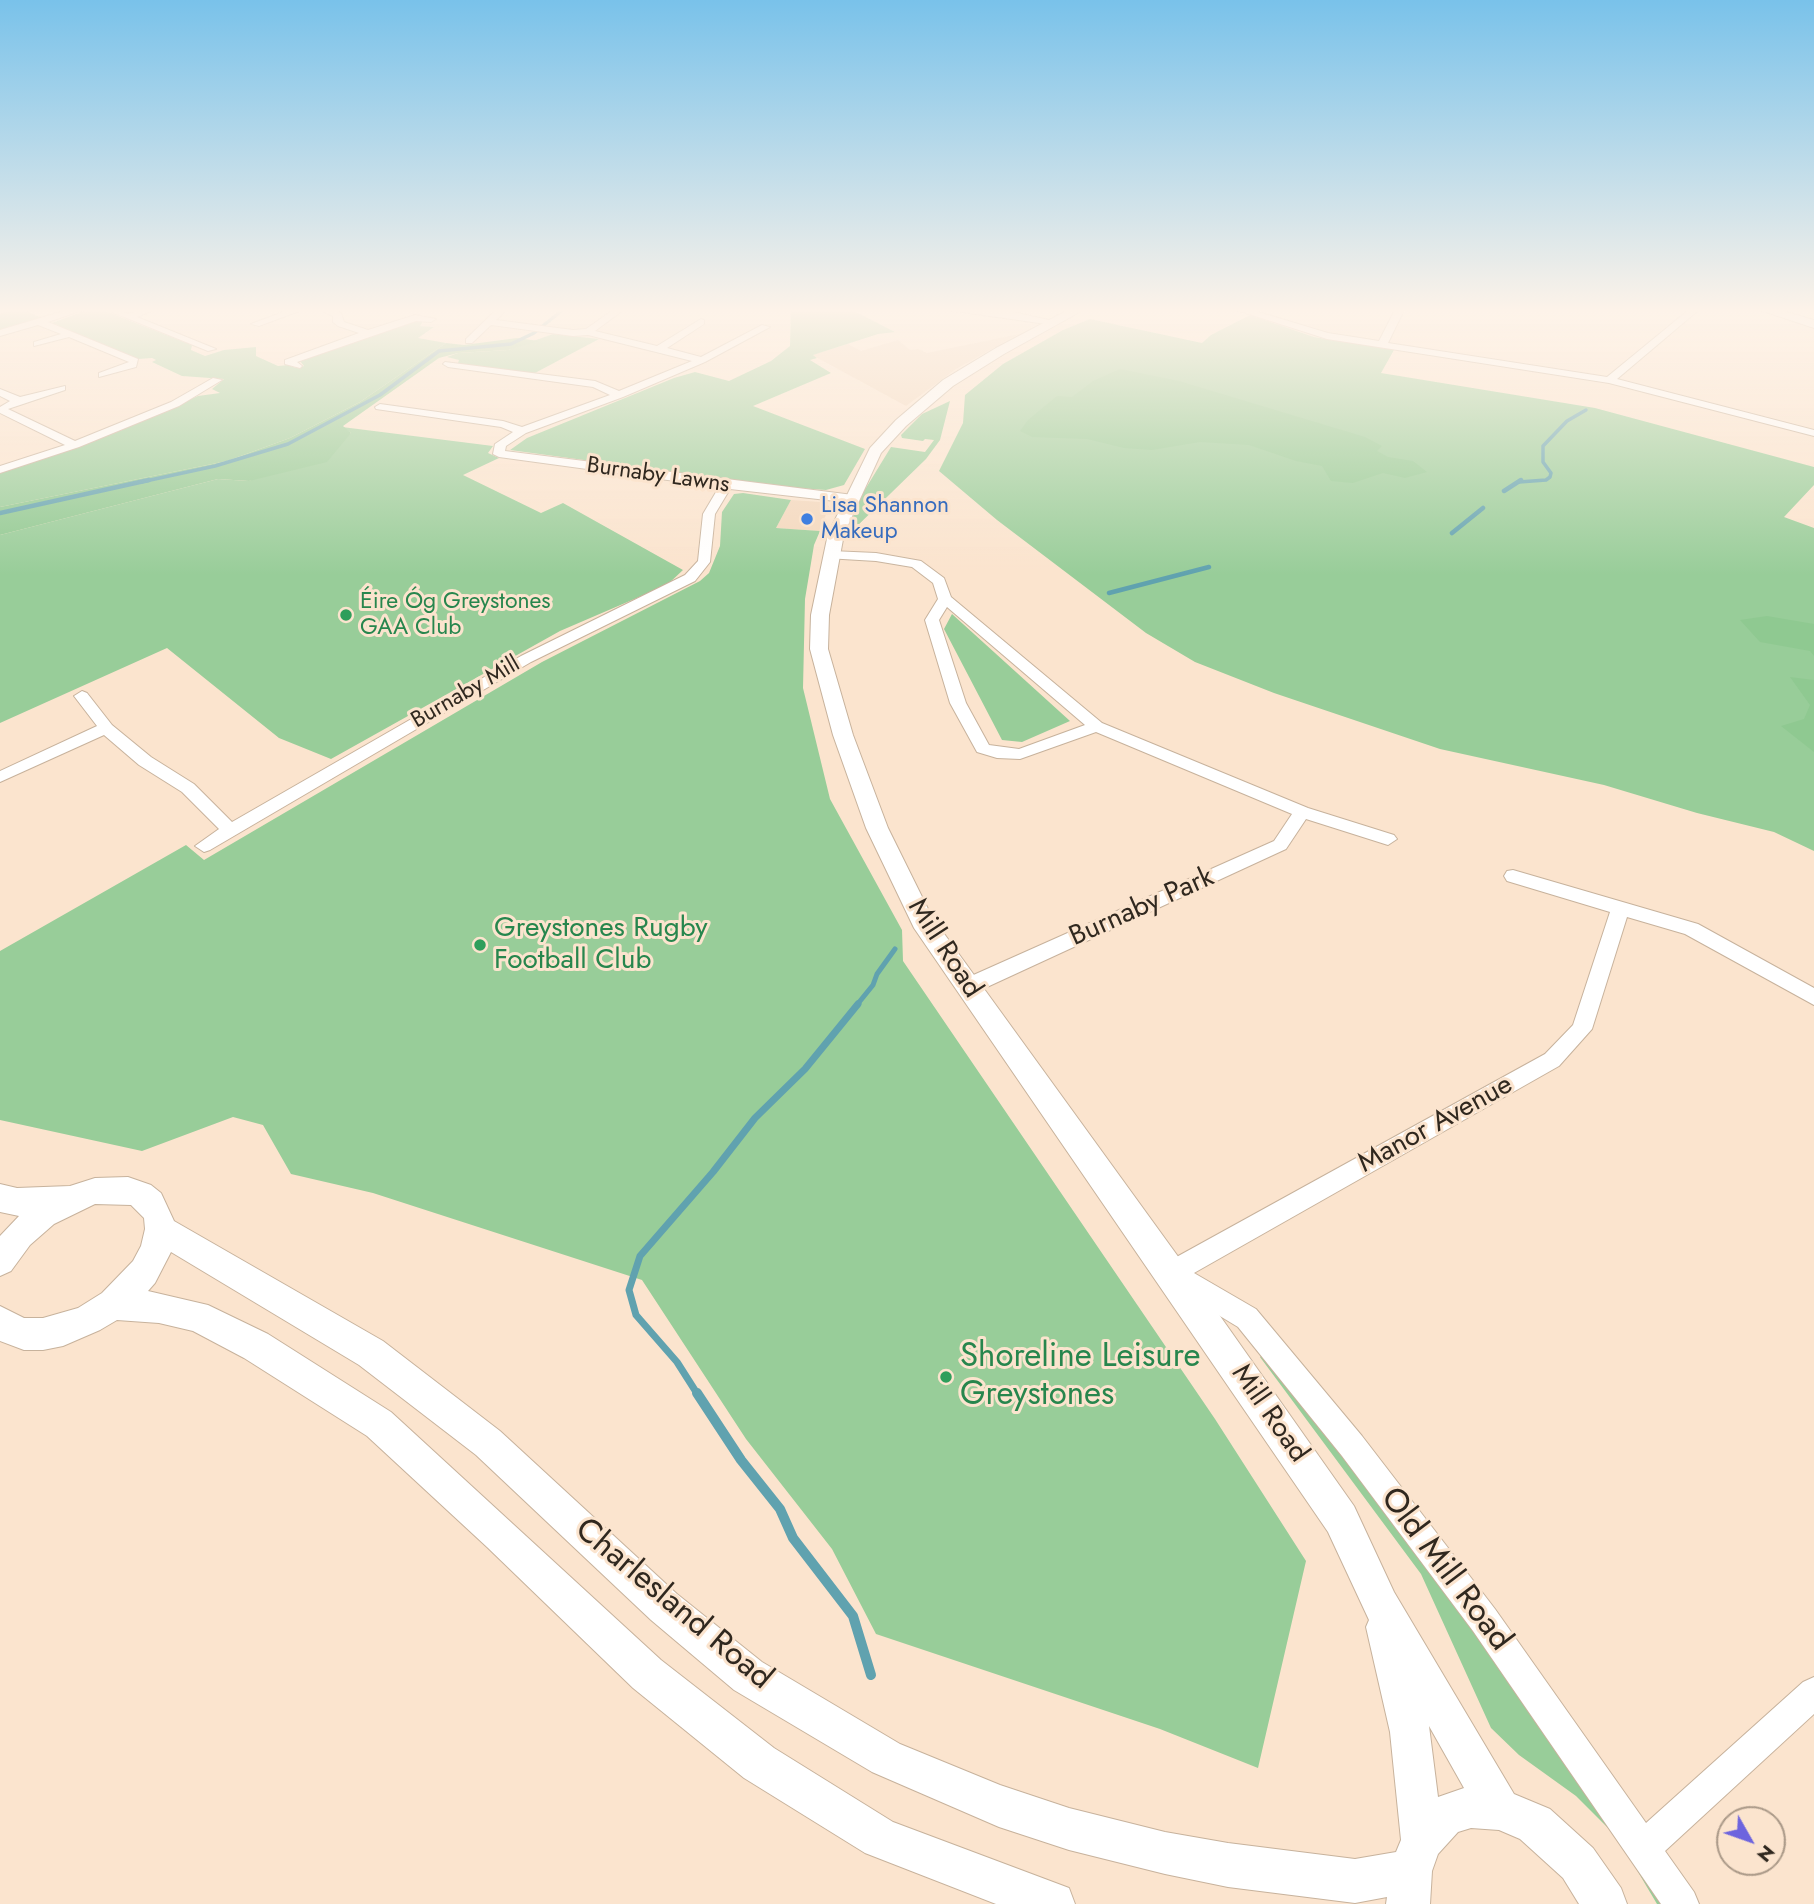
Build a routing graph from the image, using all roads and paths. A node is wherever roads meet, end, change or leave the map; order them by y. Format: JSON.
{"nodes":[{"id":1,"x":10,"y":397,"type":"edge"},
{"id":2,"x":32,"y":397,"type":"edge"},
{"id":3,"x":188,"y":397,"type":"edge"},
{"id":4,"x":615,"y":397,"type":"edge"},
{"id":5,"x":932,"y":397,"type":"edge"},
{"id":6,"x":1674,"y":397,"type":"edge"},
{"id":7,"x":19,"y":401,"type":"junction"},
{"id":8,"x":380,"y":407,"type":"dead end"},
{"id":9,"x":0,"y":410,"type":"edge"},
{"id":10,"x":522,"y":431,"type":"junction"},
{"id":11,"x":1814,"y":433,"type":"edge"},
{"id":12,"x":75,"y":445,"type":"junction"},
{"id":13,"x":0,"y":470,"type":"edge"},
{"id":14,"x":727,"y":485,"type":"junction"},
{"id":15,"x":853,"y":499,"type":"junction"},
{"id":16,"x":831,"y":555,"type":"junction"},
{"id":17,"x":945,"y":598,"type":"junction"},
{"id":18,"x":82,"y":696,"type":"dead end"},
{"id":19,"x":1096,"y":726,"type":"junction"},
{"id":20,"x":106,"y":728,"type":"junction"},
{"id":21,"x":0,"y":777,"type":"edge"},
{"id":22,"x":1302,"y":812,"type":"junction"},
{"id":23,"x":230,"y":830,"type":"junction"},
{"id":24,"x":1388,"y":839,"type":"dead end"},
{"id":25,"x":204,"y":846,"type":"dead end"},
{"id":26,"x":1513,"y":876,"type":"dead end"},
{"id":27,"x":1620,"y":908,"type":"junction"},
{"id":28,"x":967,"y":987,"type":"junction"},
{"id":29,"x":1814,"y":997,"type":"edge"},
{"id":30,"x":0,"y":1198,"type":"edge"},
{"id":31,"x":74,"y":1198,"type":"junction"},
{"id":32,"x":160,"y":1229,"type":"junction"},
{"id":33,"x":0,"y":1261,"type":"edge"},
{"id":34,"x":1171,"y":1273,"type":"junction"},
{"id":35,"x":113,"y":1304,"type":"junction"},
{"id":36,"x":0,"y":1322,"type":"edge"},
{"id":37,"x":1381,"y":1605,"type":"junction"},
{"id":38,"x":1814,"y":1693,"type":"edge"},
{"id":39,"x":1499,"y":1809,"type":"junction"},
{"id":40,"x":1642,"y":1849,"type":"junction"},
{"id":41,"x":1413,"y":1871,"type":"edge"},
{"id":42,"x":1054,"y":1904,"type":"edge"},
{"id":43,"x":1605,"y":1904,"type":"edge"},
{"id":44,"x":1682,"y":1904,"type":"edge"}],
"edges":[{"from":1,"to":7,"type":"street"},
{"from":2,"to":7,"type":"street"},
{"from":3,"to":12,"type":"street"},
{"from":4,"to":10,"type":"street","name":"Burnaby Lawns"},
{"from":5,"to":15,"type":"main road","name":"Mill Road"},
{"from":6,"to":11,"type":"street"},
{"from":7,"to":9,"type":"street"},
{"from":8,"to":10,"type":"street"},
{"from":9,"to":12,"type":"street"},
{"from":10,"to":14,"type":"street","name":"Burnaby Lawns"},
{"from":12,"to":13,"type":"street"},
{"from":14,"to":15,"type":"street","name":"Burnaby Lawns"},
{"from":14,"to":23,"type":"street","name":"Burnaby Mill"},
{"from":15,"to":16,"type":"main road","name":"Mill Road"},
{"from":16,"to":17,"type":"street"},
{"from":16,"to":28,"type":"main road","name":"Mill Road"},
{"from":17,"to":19,"type":"street"},
{"from":17,"to":19,"type":"street"},
{"from":18,"to":20,"type":"street"},
{"from":19,"to":22,"type":"street"},
{"from":20,"to":21,"type":"street"},
{"from":20,"to":23,"type":"street"},
{"from":22,"to":24,"type":"street"},
{"from":22,"to":28,"type":"street","name":"Burnaby Park"},
{"from":23,"to":25,"type":"street","name":"Burnaby Mill"},
{"from":26,"to":27,"type":"street"},
{"from":27,"to":29,"type":"street"},
{"from":27,"to":34,"type":"street","name":"Manor Avenue"},
{"from":28,"to":34,"type":"main road","name":"Mill Road"},
{"from":30,"to":31,"type":"main road"},
{"from":31,"to":32,"type":"main road"},
{"from":31,"to":33,"type":"main road"},
{"from":32,"to":35,"type":"main road"},
{"from":32,"to":41,"type":"main road","name":"Charlesland Road"},
{"from":34,"to":37,"type":"main road","name":"Mill Road"},
{"from":34,"to":40,"type":"street","name":"Old Mill Road"},
{"from":35,"to":36,"type":"main road"},
{"from":35,"to":42,"type":"main road","name":"Charlesland Road"},
{"from":37,"to":39,"type":"main road","name":"Mill Road"},
{"from":37,"to":41,"type":"main road","name":"Mill Road"},
{"from":38,"to":40,"type":"street"},
{"from":39,"to":41,"type":"main road"},
{"from":39,"to":43,"type":"main road"},
{"from":40,"to":44,"type":"street","name":"Old Mill Road"}]}
